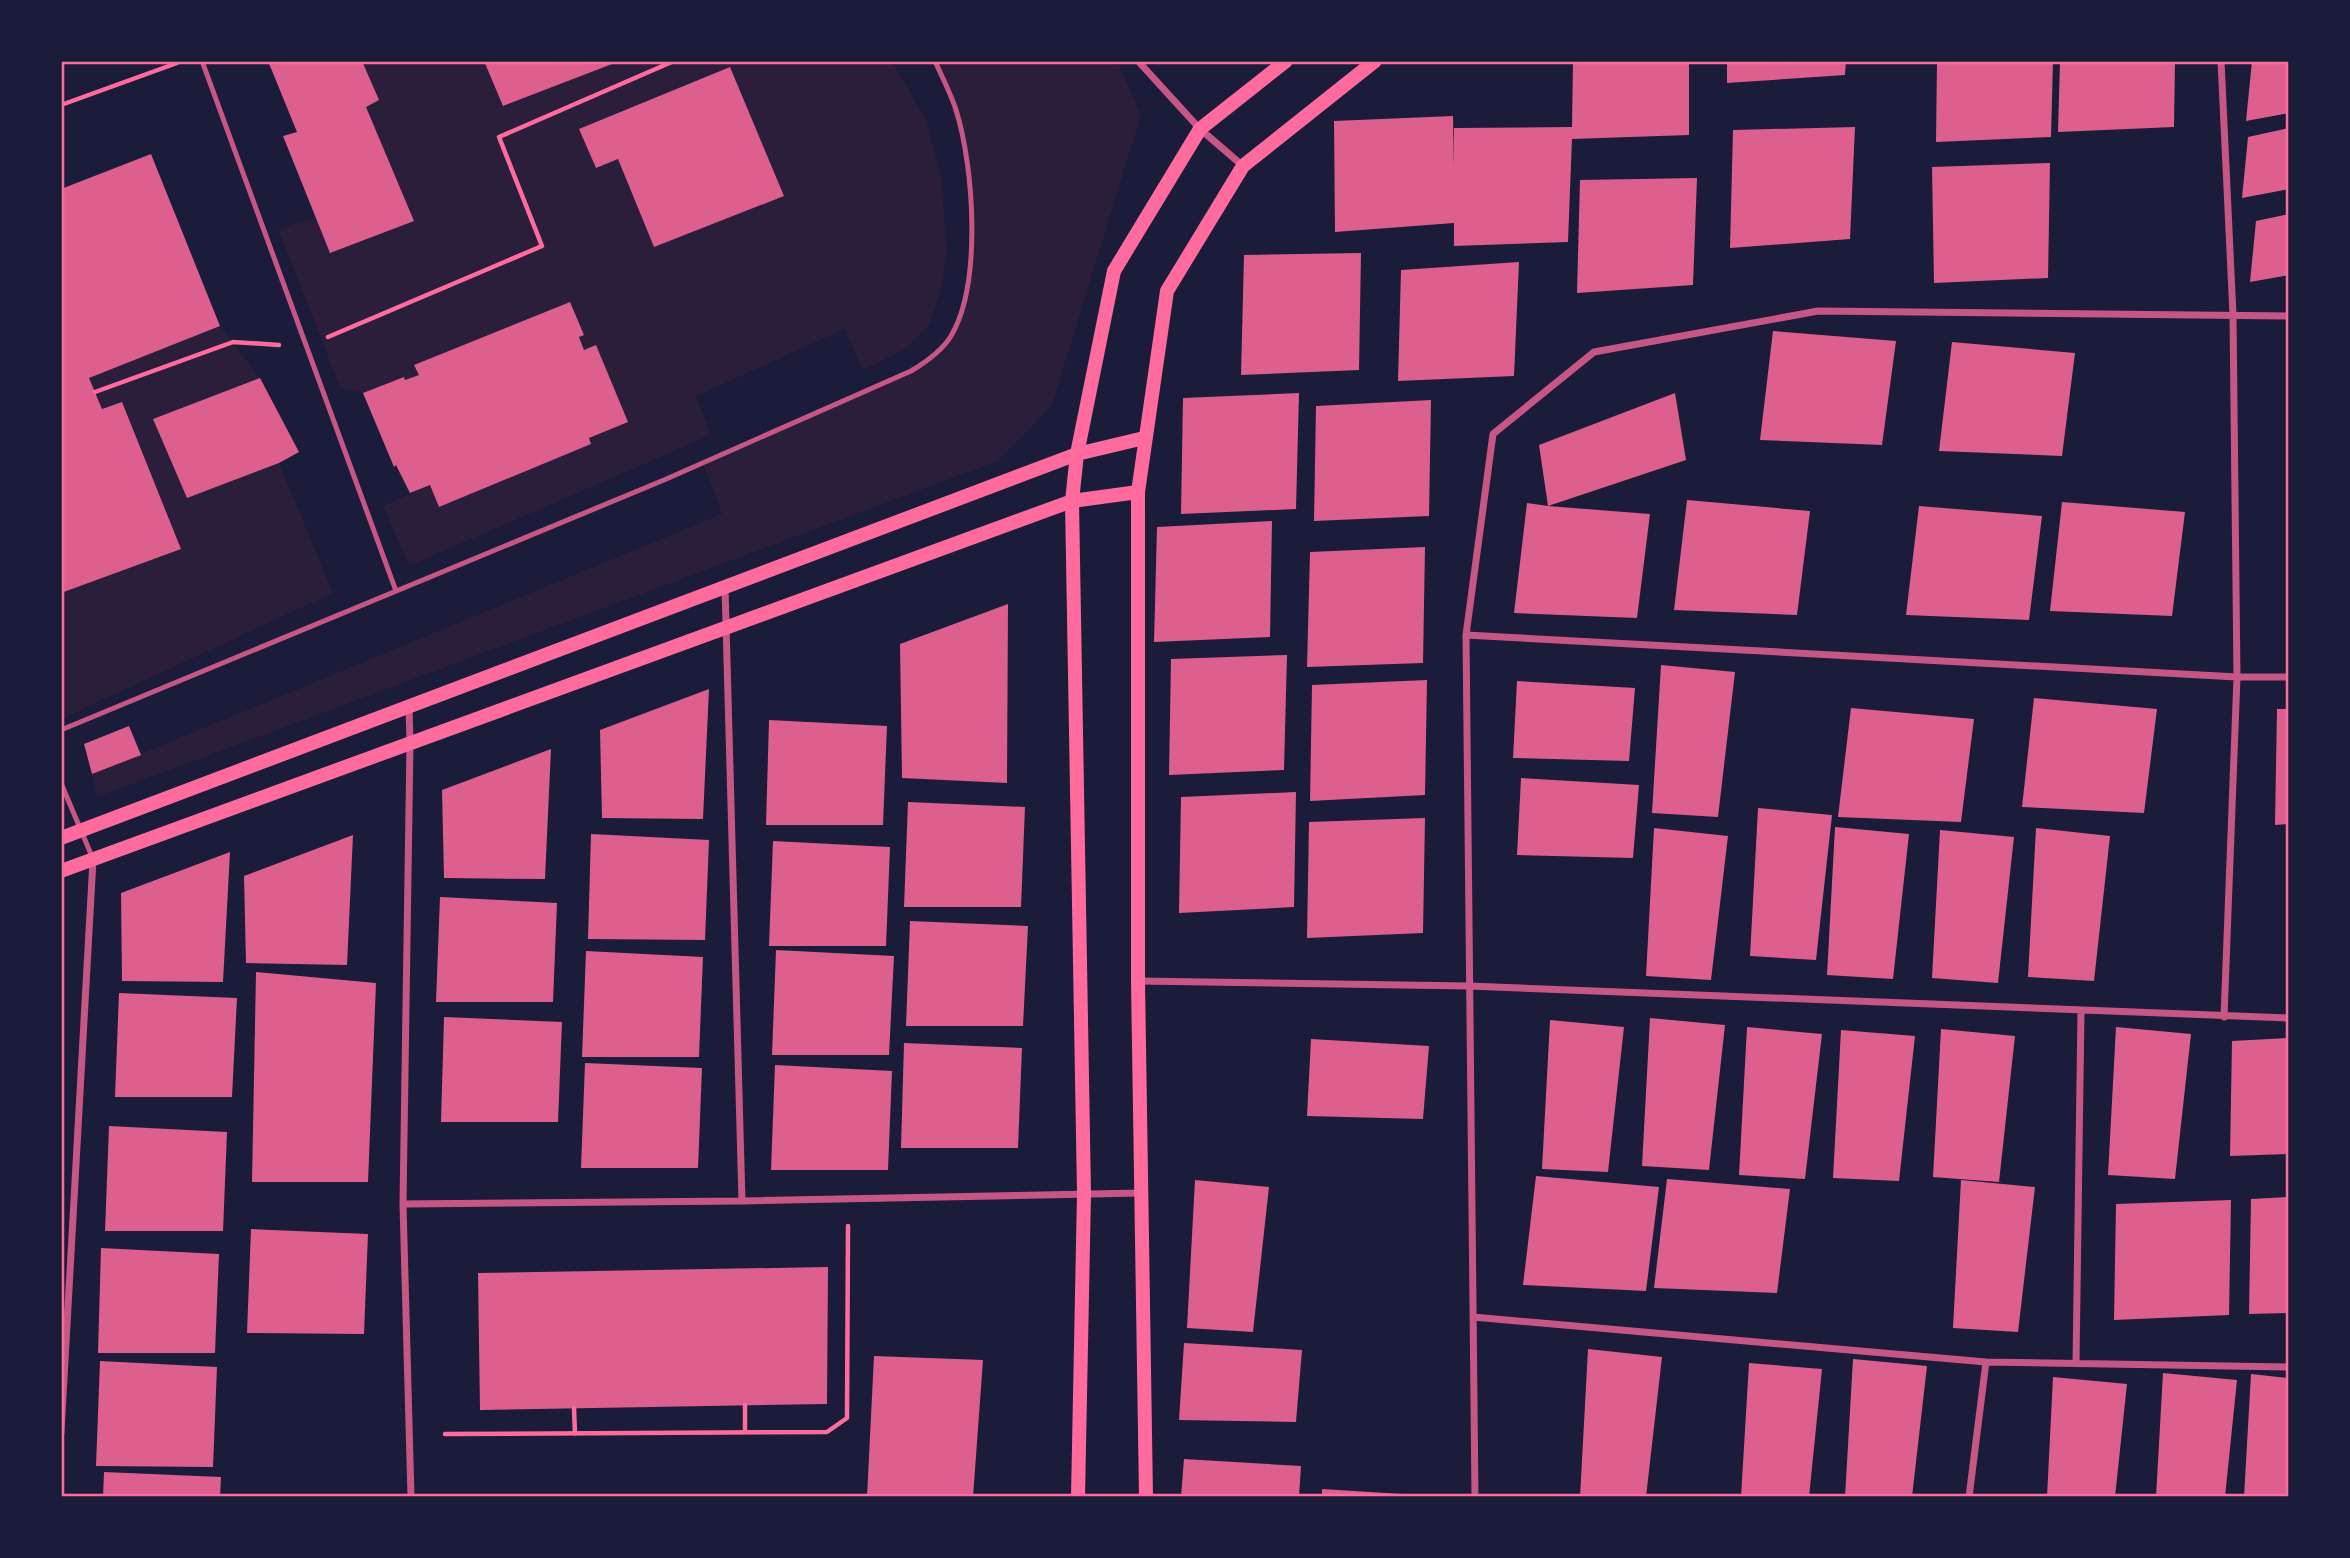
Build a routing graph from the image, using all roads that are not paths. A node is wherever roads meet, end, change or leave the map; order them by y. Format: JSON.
{"nodes":[{"id":1,"x":202,"y":61,"type":"edge"},
{"id":2,"x":935,"y":61,"type":"edge"},
{"id":3,"x":1138,"y":61,"type":"edge"},
{"id":4,"x":1286,"y":61,"type":"edge"},
{"id":5,"x":1375,"y":61,"type":"edge"},
{"id":6,"x":2221,"y":61,"type":"edge"},
{"id":7,"x":1200,"y":129,"type":"junction"},
{"id":8,"x":1242,"y":166,"type":"junction"},
{"id":9,"x":2233,"y":315,"type":"junction"},
{"id":10,"x":2289,"y":316,"type":"edge"},
{"id":11,"x":1144,"y":438,"type":"junction"},
{"id":12,"x":1077,"y":454,"type":"junction"},
{"id":13,"x":1138,"y":492,"type":"junction"},
{"id":14,"x":1072,"y":501,"type":"junction"},
{"id":15,"x":725,"y":587,"type":"junction"},
{"id":16,"x":396,"y":591,"type":"junction"},
{"id":17,"x":726,"y":628,"type":"junction"},
{"id":18,"x":1466,"y":635,"type":"junction"},
{"id":19,"x":2236,"y":677,"type":"junction"},
{"id":20,"x":2289,"y":677,"type":"edge"},
{"id":21,"x":409,"y":707,"type":"junction"},
{"id":22,"x":61,"y":730,"type":"edge"},
{"id":23,"x":410,"y":743,"type":"junction"},
{"id":24,"x":61,"y":783,"type":"edge"},
{"id":25,"x":81,"y":831,"type":"junction"},
{"id":26,"x":61,"y":838,"type":"edge"},
{"id":27,"x":93,"y":859,"type":"junction"},
{"id":28,"x":61,"y":871,"type":"edge"},
{"id":29,"x":1138,"y":981,"type":"junction"},
{"id":30,"x":1469,"y":986,"type":"junction"},
{"id":31,"x":2081,"y":1011,"type":"junction"},
{"id":32,"x":2224,"y":1017,"type":"junction"},
{"id":33,"x":2289,"y":1018,"type":"edge"},
{"id":34,"x":1084,"y":1193,"type":"junction"},
{"id":35,"x":1141,"y":1193,"type":"junction"},
{"id":36,"x":742,"y":1201,"type":"junction"},
{"id":37,"x":403,"y":1204,"type":"junction"},
{"id":38,"x":1473,"y":1317,"type":"junction"},
{"id":39,"x":1986,"y":1362,"type":"junction"},
{"id":40,"x":2076,"y":1363,"type":"junction"},
{"id":41,"x":2289,"y":1367,"type":"edge"},
{"id":42,"x":61,"y":1432,"type":"edge"},
{"id":43,"x":411,"y":1497,"type":"edge"},
{"id":44,"x":1078,"y":1497,"type":"edge"},
{"id":45,"x":1146,"y":1497,"type":"edge"},
{"id":46,"x":1475,"y":1497,"type":"edge"},
{"id":47,"x":1969,"y":1497,"type":"edge"}],
"edges":[{"from":1,"to":16,"type":"lane"},
{"from":2,"to":16,"type":"lane"},
{"from":3,"to":7,"type":"street"},
{"from":4,"to":7,"type":"main road"},
{"from":5,"to":8,"type":"main road"},
{"from":6,"to":9,"type":"street"},
{"from":7,"to":8,"type":"street"},
{"from":7,"to":12,"type":"main road"},
{"from":8,"to":11,"type":"main road"},
{"from":9,"to":10,"type":"street"},
{"from":9,"to":18,"type":"street"},
{"from":9,"to":19,"type":"street"},
{"from":11,"to":12,"type":"main road"},
{"from":11,"to":13,"type":"main road"},
{"from":12,"to":14,"type":"main road"},
{"from":12,"to":15,"type":"main road"},
{"from":13,"to":14,"type":"main road"},
{"from":13,"to":29,"type":"main road"},
{"from":14,"to":17,"type":"main road"},
{"from":14,"to":34,"type":"main road"},
{"from":15,"to":17,"type":"street"},
{"from":15,"to":21,"type":"main road"},
{"from":16,"to":22,"type":"lane"},
{"from":17,"to":23,"type":"main road"},
{"from":17,"to":36,"type":"street"},
{"from":18,"to":19,"type":"street"},
{"from":18,"to":30,"type":"street"},
{"from":19,"to":20,"type":"street"},
{"from":19,"to":32,"type":"street"},
{"from":21,"to":23,"type":"street"},
{"from":21,"to":25,"type":"main road"},
{"from":23,"to":27,"type":"main road"},
{"from":23,"to":37,"type":"street"},
{"from":24,"to":25,"type":"lane"},
{"from":25,"to":26,"type":"main road"},
{"from":25,"to":27,"type":"lane"},
{"from":27,"to":28,"type":"main road"},
{"from":27,"to":42,"type":"street"},
{"from":29,"to":30,"type":"street"},
{"from":29,"to":35,"type":"main road"},
{"from":30,"to":31,"type":"street"},
{"from":30,"to":38,"type":"street"},
{"from":31,"to":32,"type":"street"},
{"from":31,"to":40,"type":"street"},
{"from":32,"to":33,"type":"street"},
{"from":34,"to":35,"type":"street"},
{"from":34,"to":36,"type":"street"},
{"from":34,"to":44,"type":"main road"},
{"from":35,"to":45,"type":"main road"},
{"from":36,"to":37,"type":"street"},
{"from":37,"to":43,"type":"street"},
{"from":38,"to":39,"type":"street"},
{"from":38,"to":46,"type":"street"},
{"from":39,"to":40,"type":"street"},
{"from":39,"to":47,"type":"street"},
{"from":40,"to":41,"type":"street"}]}
